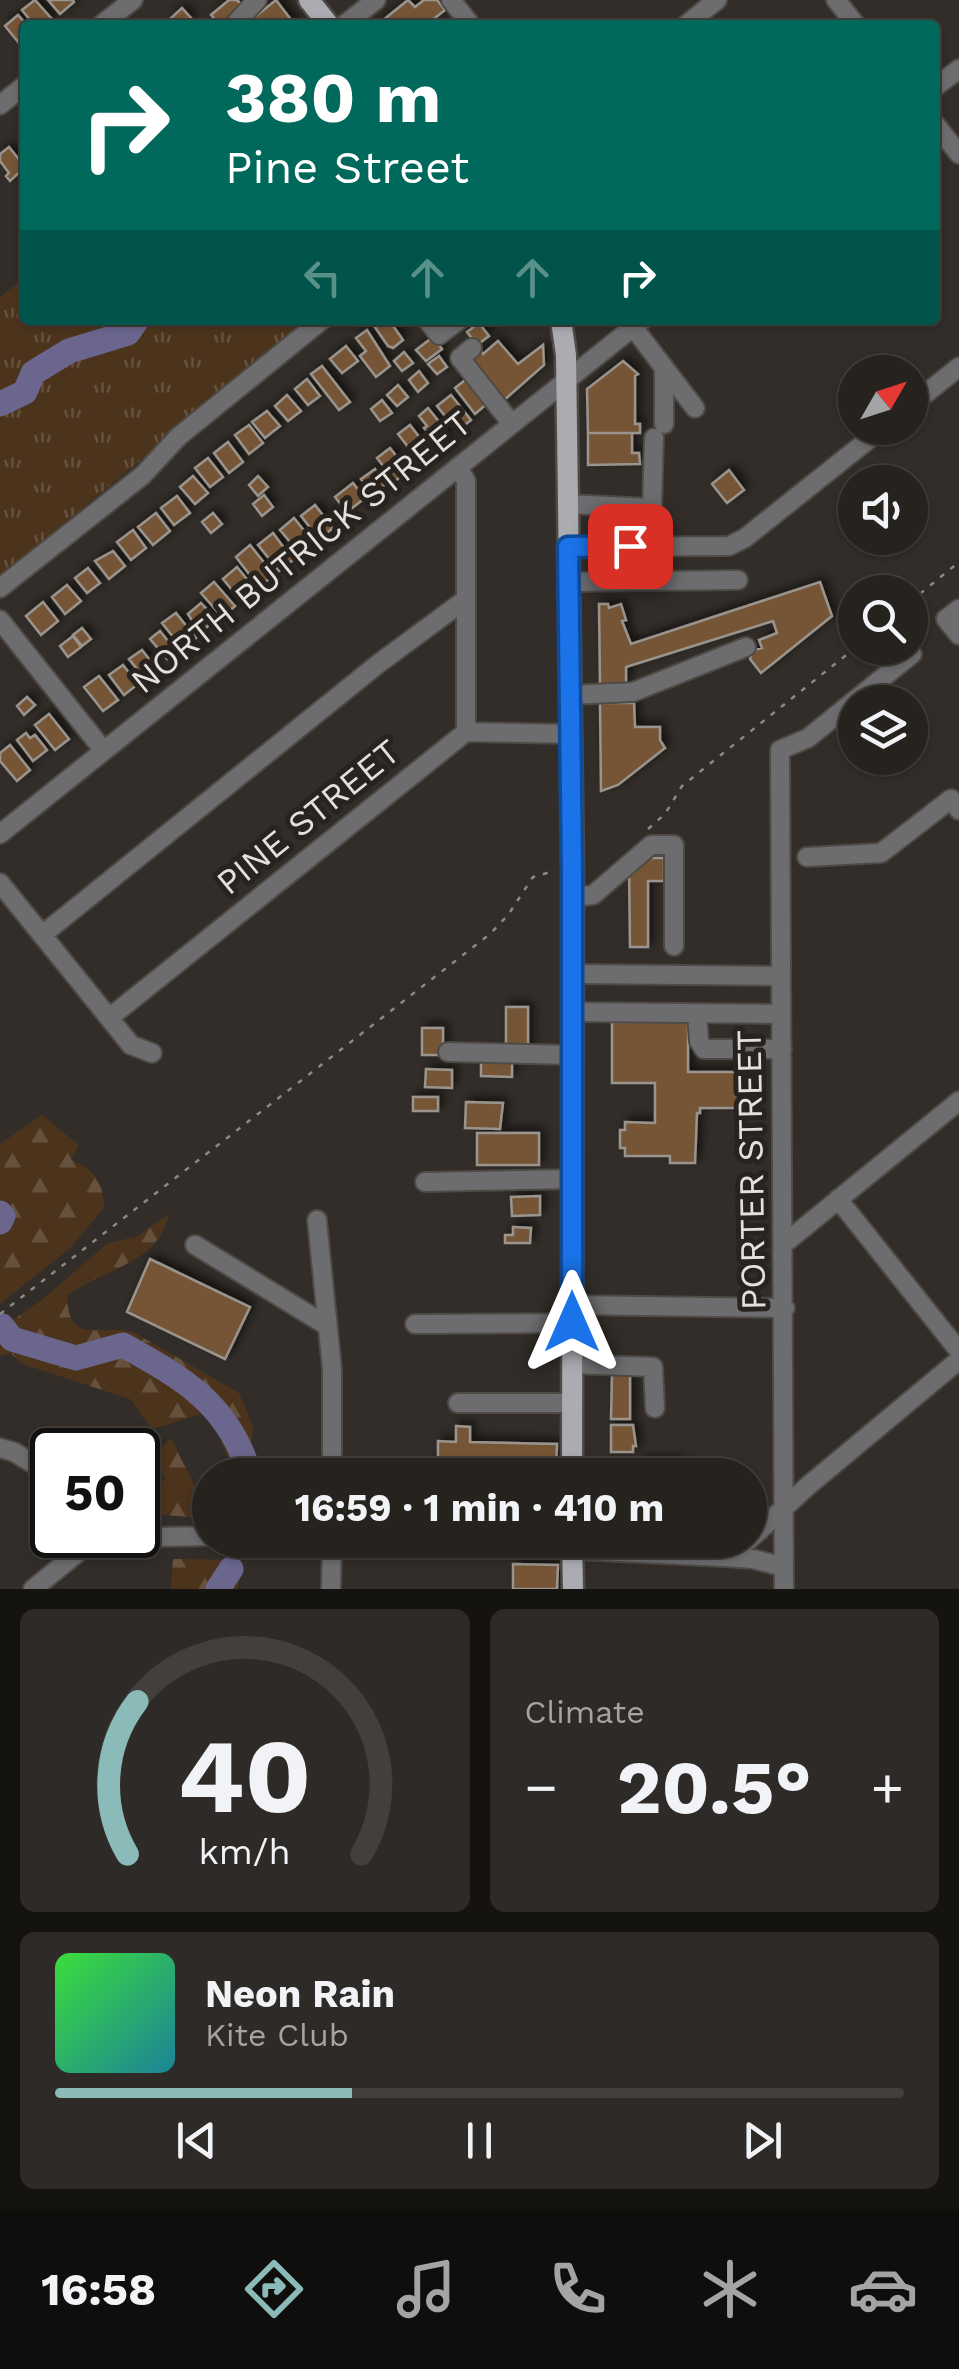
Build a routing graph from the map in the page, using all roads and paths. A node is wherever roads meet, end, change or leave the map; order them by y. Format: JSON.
{"nodes":[{"id":1,"x":133,"y":0,"type":"edge"},
{"id":2,"x":257,"y":0,"type":"edge"},
{"id":3,"x":310,"y":0,"type":"edge"},
{"id":4,"x":451,"y":0,"type":"edge"},
{"id":5,"x":717,"y":0,"type":"edge"},
{"id":6,"x":836,"y":0,"type":"edge"},
{"id":7,"x":368,"y":2,"type":"edge"},
{"id":8,"x":108,"y":20,"type":"edge"},
{"id":9,"x":239,"y":20,"type":"edge"},
{"id":10,"x":326,"y":20,"type":"edge"},
{"id":11,"x":349,"y":20,"type":"edge"},
{"id":12,"x":467,"y":20,"type":"edge"},
{"id":13,"x":692,"y":20,"type":"edge"},
{"id":14,"x":852,"y":20,"type":"edge"},
{"id":15,"x":20,"y":90,"type":"edge"},
{"id":16,"x":0,"y":105,"type":"edge"},
{"id":17,"x":940,"y":130,"type":"edge"},
{"id":18,"x":959,"y":154,"type":"edge"},
{"id":19,"x":316,"y":325,"type":"edge"},
{"id":20,"x":431,"y":325,"type":"edge"},
{"id":21,"x":452,"y":325,"type":"edge"},
{"id":22,"x":562,"y":325,"type":"edge"},
{"id":23,"x":637,"y":325,"type":"edge"},
{"id":24,"x":639,"y":325,"type":"edge"},
{"id":25,"x":472,"y":348,"type":"dead end"},
{"id":26,"x":959,"y":367,"type":"edge"},
{"id":27,"x":664,"y":368,"type":"junction"},
{"id":28,"x":567,"y":380,"type":"junction"},
{"id":29,"x":928,"y":392,"type":"edge"},
{"id":30,"x":695,"y":408,"type":"dead end"},
{"id":31,"x":512,"y":424,"type":"junction"},
{"id":32,"x":862,"y":445,"type":"edge"},
{"id":33,"x":458,"y":467,"type":"junction"},
{"id":34,"x":567,"y":504,"type":"junction"},
{"id":35,"x":632,"y":507,"type":"junction"},
{"id":36,"x":630,"y":546,"type":"junction"},
{"id":37,"x":669,"y":546,"type":"junction"},
{"id":38,"x":568,"y":547,"type":"junction"},
{"id":39,"x":959,"y":562,"type":"edge"},
{"id":40,"x":738,"y":580,"type":"dead end"},
{"id":41,"x":669,"y":581,"type":"junction"},
{"id":42,"x":569,"y":582,"type":"junction"},
{"id":43,"x":928,"y":587,"type":"edge"},
{"id":44,"x":0,"y":588,"type":"edge"},
{"id":45,"x":466,"y":599,"type":"junction"},
{"id":46,"x":959,"y":609,"type":"edge"},
{"id":47,"x":0,"y":620,"type":"edge"},
{"id":48,"x":959,"y":635,"type":"edge"},
{"id":49,"x":746,"y":648,"type":"dead end"},
{"id":50,"x":838,"y":662,"type":"edge"},
{"id":51,"x":898,"y":665,"type":"edge"},
{"id":52,"x":570,"y":695,"type":"junction"},
{"id":53,"x":466,"y":732,"type":"junction"},
{"id":54,"x":571,"y":734,"type":"junction"},
{"id":55,"x":104,"y":751,"type":"junction"},
{"id":56,"x":955,"y":805,"type":"edge"},
{"id":57,"x":647,"y":831,"type":"dead end"},
{"id":58,"x":0,"y":834,"type":"edge"},
{"id":59,"x":807,"y":857,"type":"dead end"},
{"id":60,"x":550,"y":872,"type":"dead end"},
{"id":61,"x":0,"y":883,"type":"edge"},
{"id":62,"x":572,"y":897,"type":"junction"},
{"id":63,"x":42,"y":935,"type":"junction"},
{"id":64,"x":674,"y":946,"type":"dead end"},
{"id":65,"x":572,"y":974,"type":"junction"},
{"id":66,"x":781,"y":976,"type":"junction"},
{"id":67,"x":572,"y":1012,"type":"junction"},
{"id":68,"x":697,"y":1014,"type":"junction"},
{"id":69,"x":782,"y":1014,"type":"junction"},
{"id":70,"x":109,"y":1018,"type":"junction"},
{"id":71,"x":782,"y":1049,"type":"junction"},
{"id":72,"x":448,"y":1052,"type":"dead end"},
{"id":73,"x":152,"y":1053,"type":"dead end"},
{"id":74,"x":572,"y":1055,"type":"junction"},
{"id":75,"x":959,"y":1100,"type":"edge"},
{"id":76,"x":572,"y":1179,"type":"junction"},
{"id":77,"x":425,"y":1182,"type":"dead end"},
{"id":78,"x":838,"y":1199,"type":"junction"},
{"id":79,"x":317,"y":1220,"type":"dead end"},
{"id":80,"x":785,"y":1243,"type":"junction"},
{"id":81,"x":195,"y":1244,"type":"dead end"},
{"id":82,"x":785,"y":1308,"type":"junction"},
{"id":83,"x":0,"y":1314,"type":"edge"},
{"id":84,"x":572,"y":1314,"type":"junction"},
{"id":85,"x":415,"y":1324,"type":"dead end"},
{"id":86,"x":326,"y":1325,"type":"junction"},
{"id":87,"x":959,"y":1350,"type":"edge"},
{"id":88,"x":959,"y":1360,"type":"edge"},
{"id":89,"x":572,"y":1364,"type":"junction"},
{"id":90,"x":458,"y":1403,"type":"dead end"},
{"id":91,"x":572,"y":1403,"type":"junction"},
{"id":92,"x":655,"y":1408,"type":"dead end"},
{"id":93,"x":0,"y":1448,"type":"edge"},
{"id":94,"x":332,"y":1458,"type":"edge"},
{"id":95,"x":572,"y":1458,"type":"edge"},
{"id":96,"x":30,"y":1462,"type":"edge"},
{"id":97,"x":784,"y":1510,"type":"junction"},
{"id":98,"x":767,"y":1525,"type":"edge"},
{"id":99,"x":160,"y":1536,"type":"edge"},
{"id":100,"x":192,"y":1536,"type":"edge"},
{"id":101,"x":71,"y":1558,"type":"edge"},
{"id":102,"x":332,"y":1558,"type":"edge"},
{"id":103,"x":572,"y":1558,"type":"edge"},
{"id":104,"x":753,"y":1558,"type":"edge"},
{"id":105,"x":784,"y":1567,"type":"junction"},
{"id":106,"x":33,"y":1589,"type":"edge"},
{"id":107,"x":331,"y":1589,"type":"edge"},
{"id":108,"x":573,"y":1589,"type":"edge"},
{"id":109,"x":784,"y":1589,"type":"edge"}],
"edges":[{"from":1,"to":8,"type":"street"},
{"from":2,"to":9,"type":"street"},
{"from":3,"to":10,"type":"main road"},
{"from":4,"to":12,"type":"street"},
{"from":5,"to":13,"type":"street"},
{"from":6,"to":14,"type":"street"},
{"from":7,"to":11,"type":"street"},
{"from":15,"to":16,"type":"street"},
{"from":17,"to":18,"type":"street"},
{"from":19,"to":44,"type":"street"},
{"from":20,"to":21,"type":"street"},
{"from":22,"to":28,"type":"main road"},
{"from":23,"to":28,"type":"street","name":"NORTH BUTRICK STREET"},
{"from":24,"to":27,"type":"street"},
{"from":25,"to":31,"type":"street"},
{"from":26,"to":29,"type":"street"},
{"from":27,"to":30,"type":"street"},
{"from":27,"to":35,"type":"street"},
{"from":28,"to":31,"type":"street","name":"NORTH BUTRICK STREET"},
{"from":28,"to":34,"type":"main road"},
{"from":31,"to":33,"type":"street","name":"NORTH BUTRICK STREET"},
{"from":32,"to":37,"type":"street"},
{"from":33,"to":45,"type":"street"},
{"from":33,"to":55,"type":"street","name":"NORTH BUTRICK STREET"},
{"from":34,"to":35,"type":"street"},
{"from":34,"to":38,"type":"main road"},
{"from":35,"to":36,"type":"street"},
{"from":36,"to":37,"type":"street"},
{"from":36,"to":38,"type":"street"},
{"from":37,"to":41,"type":"street"},
{"from":38,"to":42,"type":"main road"},
{"from":39,"to":43,"type":"path"},
{"from":40,"to":41,"type":"street"},
{"from":41,"to":42,"type":"street"},
{"from":42,"to":52,"type":"main road"},
{"from":45,"to":53,"type":"street"},
{"from":45,"to":63,"type":"street"},
{"from":46,"to":48,"type":"street"},
{"from":47,"to":55,"type":"street"},
{"from":49,"to":52,"type":"street"},
{"from":50,"to":57,"type":"path"},
{"from":51,"to":66,"type":"street","name":"PORTER STREET"},
{"from":52,"to":54,"type":"main road"},
{"from":53,"to":54,"type":"street"},
{"from":53,"to":70,"type":"street","name":"PINE STREET"},
{"from":54,"to":62,"type":"main road"},
{"from":55,"to":58,"type":"street","name":"NORTH BUTRICK STREET"},
{"from":56,"to":59,"type":"street"},
{"from":60,"to":83,"type":"path"},
{"from":61,"to":63,"type":"street"},
{"from":62,"to":64,"type":"street"},
{"from":62,"to":65,"type":"main road"},
{"from":63,"to":70,"type":"street"},
{"from":65,"to":66,"type":"street"},
{"from":65,"to":67,"type":"main road"},
{"from":66,"to":69,"type":"street","name":"PORTER STREET"},
{"from":67,"to":68,"type":"street"},
{"from":67,"to":74,"type":"main road"},
{"from":68,"to":69,"type":"street"},
{"from":68,"to":71,"type":"street"},
{"from":69,"to":71,"type":"street","name":"PORTER STREET"},
{"from":70,"to":73,"type":"street"},
{"from":71,"to":80,"type":"street","name":"PORTER STREET"},
{"from":72,"to":74,"type":"street"},
{"from":74,"to":76,"type":"main road"},
{"from":75,"to":78,"type":"street"},
{"from":76,"to":77,"type":"street"},
{"from":76,"to":84,"type":"main road"},
{"from":78,"to":80,"type":"street"},
{"from":78,"to":87,"type":"street"},
{"from":79,"to":86,"type":"street"},
{"from":80,"to":82,"type":"street","name":"PORTER STREET"},
{"from":81,"to":86,"type":"street"},
{"from":82,"to":84,"type":"street"},
{"from":82,"to":97,"type":"street","name":"PORTER STREET"},
{"from":84,"to":85,"type":"street"},
{"from":84,"to":89,"type":"main road"},
{"from":86,"to":94,"type":"street"},
{"from":88,"to":97,"type":"street"},
{"from":89,"to":91,"type":"main road"},
{"from":89,"to":92,"type":"street"},
{"from":90,"to":91,"type":"street"},
{"from":91,"to":95,"type":"main road"},
{"from":93,"to":96,"type":"street"},
{"from":97,"to":98,"type":"street"},
{"from":97,"to":105,"type":"street","name":"PORTER STREET"},
{"from":99,"to":100,"type":"street"},
{"from":101,"to":106,"type":"street"},
{"from":102,"to":107,"type":"street"},
{"from":103,"to":108,"type":"main road"},
{"from":104,"to":105,"type":"street"},
{"from":105,"to":109,"type":"street","name":"PORTER STREET"}]}
